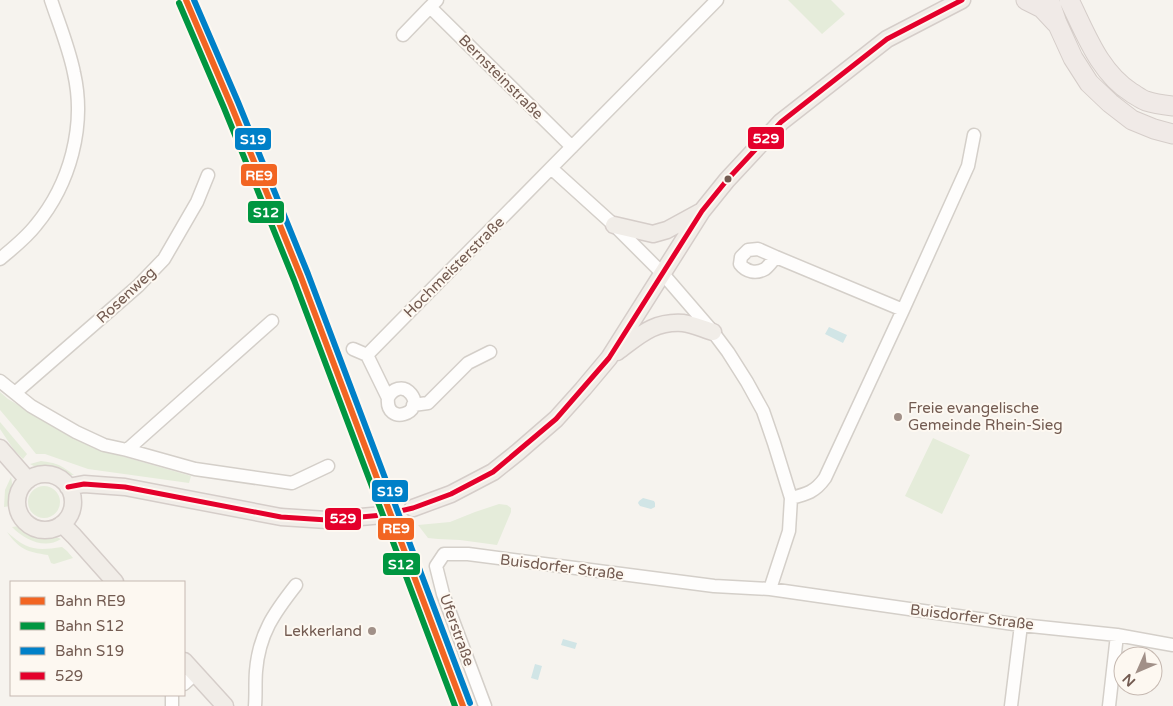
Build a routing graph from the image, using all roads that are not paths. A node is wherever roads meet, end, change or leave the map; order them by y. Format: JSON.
{"nodes":[{"id":1,"x":51,"y":0,"type":"edge"},
{"id":2,"x":717,"y":0,"type":"edge"},
{"id":3,"x":962,"y":0,"type":"edge"},
{"id":4,"x":1026,"y":0,"type":"edge"},
{"id":5,"x":1049,"y":0,"type":"edge"},
{"id":6,"x":433,"y":3,"type":"edge"},
{"id":7,"x":1075,"y":4,"type":"edge"},
{"id":8,"x":1057,"y":23,"type":"junction"},
{"id":9,"x":403,"y":34,"type":"dead end"},
{"id":10,"x":1173,"y":106,"type":"edge"},
{"id":11,"x":1173,"y":134,"type":"edge"},
{"id":12,"x":974,"y":135,"type":"dead end"},
{"id":13,"x":572,"y":147,"type":"junction"},
{"id":14,"x":551,"y":168,"type":"junction"},
{"id":15,"x":208,"y":175,"type":"dead end"},
{"id":16,"x":702,"y":211,"type":"junction"},
{"id":17,"x":614,"y":225,"type":"junction"},
{"id":18,"x":776,"y":257,"type":"dead end"},
{"id":19,"x":0,"y":259,"type":"edge"},
{"id":20,"x":663,"y":274,"type":"junction"},
{"id":21,"x":903,"y":310,"type":"junction"},
{"id":22,"x":272,"y":321,"type":"dead end"},
{"id":23,"x":713,"y":332,"type":"junction"},
{"id":24,"x":353,"y":349,"type":"dead end"},
{"id":25,"x":490,"y":352,"type":"dead end"},
{"id":26,"x":367,"y":355,"type":"junction"},
{"id":27,"x":609,"y":358,"type":"junction"},
{"id":28,"x":0,"y":381,"type":"edge"},
{"id":29,"x":15,"y":393,"type":"junction"},
{"id":30,"x":388,"y":398,"type":"junction"},
{"id":31,"x":413,"y":405,"type":"junction"},
{"id":32,"x":0,"y":448,"type":"edge"},
{"id":33,"x":127,"y":450,"type":"junction"},
{"id":34,"x":328,"y":466,"type":"dead end"},
{"id":35,"x":28,"y":480,"type":"junction"},
{"id":36,"x":68,"y":487,"type":"junction"},
{"id":37,"x":791,"y":498,"type":"junction"},
{"id":38,"x":413,"y":508,"type":"tunnel mouth"},
{"id":39,"x":383,"y":515,"type":"tunnel mouth"},
{"id":40,"x":62,"y":524,"type":"junction"},
{"id":41,"x":444,"y":554,"type":"joint"},
{"id":42,"x":114,"y":581,"type":"edge"},
{"id":43,"x":296,"y":585,"type":"dead end"},
{"id":44,"x":770,"y":590,"type":"junction"},
{"id":45,"x":1021,"y":625,"type":"junction"},
{"id":46,"x":1117,"y":635,"type":"junction"},
{"id":47,"x":1173,"y":645,"type":"edge"},
{"id":48,"x":185,"y":665,"type":"edge"},
{"id":49,"x":189,"y":679,"type":"edge"},
{"id":50,"x":225,"y":706,"type":"edge"},
{"id":51,"x":255,"y":706,"type":"edge"},
{"id":52,"x":486,"y":706,"type":"edge"},
{"id":53,"x":1011,"y":706,"type":"edge"},
{"id":54,"x":1109,"y":706,"type":"edge"}],
"edges":[{"from":1,"to":19,"type":"street"},
{"from":2,"to":13,"type":"street","name":"Hochmeisterstraße"},
{"from":3,"to":16,"type":"main road"},
{"from":4,"to":8,"type":"highway"},
{"from":5,"to":8,"type":"highway"},
{"from":6,"to":9,"type":"street","name":"Bernsteinstraße"},
{"from":6,"to":13,"type":"street","name":"Bernsteinstraße"},
{"from":7,"to":10,"type":"highway"},
{"from":8,"to":11,"type":"highway"},
{"from":12,"to":21,"type":"street"},
{"from":13,"to":14,"type":"street","name":"Hochmeisterstraße"},
{"from":14,"to":17,"type":"street"},
{"from":14,"to":26,"type":"street","name":"Hochmeisterstraße"},
{"from":15,"to":29,"type":"street","name":"Rosenweg"},
{"from":16,"to":17,"type":"main road"},
{"from":16,"to":20,"type":"main road"},
{"from":17,"to":20,"type":"street"},
{"from":18,"to":21,"type":"street"},
{"from":20,"to":23,"type":"street"},
{"from":20,"to":27,"type":"main road"},
{"from":21,"to":37,"type":"street"},
{"from":22,"to":33,"type":"street"},
{"from":23,"to":27,"type":"main road"},
{"from":23,"to":37,"type":"street"},
{"from":24,"to":26,"type":"street"},
{"from":25,"to":31,"type":"street"},
{"from":26,"to":30,"type":"street"},
{"from":27,"to":38,"type":"main road"},
{"from":28,"to":29,"type":"street"},
{"from":29,"to":33,"type":"street"},
{"from":30,"to":31,"type":"street"},
{"from":30,"to":31,"type":"street"},
{"from":32,"to":35,"type":"main road"},
{"from":33,"to":34,"type":"street"},
{"from":35,"to":36,"type":"main road"},
{"from":35,"to":40,"type":"main road"},
{"from":36,"to":39,"type":"main road"},
{"from":36,"to":40,"type":"main road"},
{"from":37,"to":44,"type":"street"},
{"from":40,"to":42,"type":"main road"},
{"from":41,"to":44,"type":"street","name":"Buisdorfer Straße"},
{"from":41,"to":52,"type":"street","name":"Uferstraße"},
{"from":43,"to":51,"type":"street"},
{"from":44,"to":45,"type":"street","name":"Buisdorfer Straße"},
{"from":45,"to":46,"type":"street","name":"Buisdorfer Straße"},
{"from":45,"to":53,"type":"street"},
{"from":46,"to":47,"type":"street","name":"Buisdorfer Straße"},
{"from":46,"to":54,"type":"street"},
{"from":48,"to":49,"type":"main road"},
{"from":49,"to":50,"type":"main road"}]}
